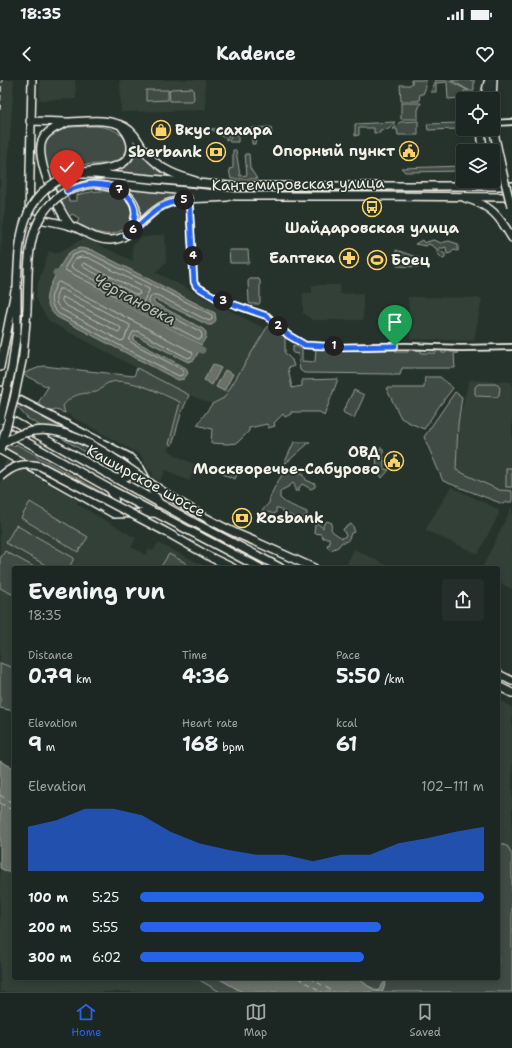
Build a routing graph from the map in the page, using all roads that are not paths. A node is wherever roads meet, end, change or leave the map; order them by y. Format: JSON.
{"nodes":[{"id":1,"x":32,"y":80,"type":"edge"},
{"id":2,"x":490,"y":81,"type":"edge"},
{"id":3,"x":486,"y":92,"type":"edge"},
{"id":4,"x":489,"y":92,"type":"edge"},
{"id":5,"x":491,"y":92,"type":"edge"},
{"id":6,"x":30,"y":121,"type":"junction"},
{"id":7,"x":68,"y":122,"type":"junction"},
{"id":8,"x":512,"y":122,"type":"edge"},
{"id":9,"x":500,"y":123,"type":"edge"},
{"id":10,"x":119,"y":125,"type":"junction"},
{"id":11,"x":495,"y":136,"type":"edge"},
{"id":12,"x":77,"y":174,"type":"junction"},
{"id":13,"x":94,"y":184,"type":"junction"},
{"id":14,"x":214,"y":186,"type":"junction"},
{"id":15,"x":456,"y":186,"type":"edge"},
{"id":16,"x":512,"y":186,"type":"edge"},
{"id":17,"x":448,"y":187,"type":"junction"},
{"id":18,"x":236,"y":196,"type":"junction"},
{"id":19,"x":461,"y":197,"type":"junction"},
{"id":20,"x":512,"y":197,"type":"edge"},
{"id":21,"x":189,"y":199,"type":"junction"},
{"id":22,"x":512,"y":207,"type":"edge"},
{"id":23,"x":29,"y":217,"type":"junction"},
{"id":24,"x":71,"y":226,"type":"junction"},
{"id":25,"x":127,"y":235,"type":"junction"},
{"id":26,"x":512,"y":238,"type":"edge"},
{"id":27,"x":512,"y":347,"type":"edge"},
{"id":28,"x":0,"y":367,"type":"edge"},
{"id":29,"x":0,"y":390,"type":"edge"},
{"id":30,"x":0,"y":414,"type":"edge"},
{"id":31,"x":0,"y":420,"type":"edge"},
{"id":32,"x":0,"y":427,"type":"edge"},
{"id":33,"x":0,"y":445,"type":"edge"},
{"id":34,"x":0,"y":450,"type":"edge"},
{"id":35,"x":124,"y":455,"type":"junction"},
{"id":36,"x":0,"y":477,"type":"edge"},
{"id":37,"x":114,"y":478,"type":"junction"},
{"id":38,"x":110,"y":489,"type":"junction"},
{"id":39,"x":159,"y":503,"type":"junction"},
{"id":40,"x":99,"y":505,"type":"junction"},
{"id":41,"x":157,"y":513,"type":"junction"},
{"id":42,"x":229,"y":566,"type":"edge"},
{"id":43,"x":256,"y":566,"type":"edge"},
{"id":44,"x":277,"y":566,"type":"edge"},
{"id":45,"x":310,"y":566,"type":"edge"},
{"id":46,"x":500,"y":675,"type":"edge"},
{"id":47,"x":512,"y":681,"type":"edge"},
{"id":48,"x":500,"y":687,"type":"edge"},
{"id":49,"x":512,"y":693,"type":"edge"}],
"edges":[{"from":1,"to":6,"type":"main road"},
{"from":2,"to":3,"type":"main road"},
{"from":2,"to":4,"type":"main road"},
{"from":2,"to":5,"type":"main road"},
{"from":6,"to":7,"type":"main road","name":"Кантемировская улица"},
{"from":6,"to":23,"type":"main road"},
{"from":7,"to":10,"type":"main road","name":"Кантемировская улица"},
{"from":7,"to":24,"type":"main road"},
{"from":8,"to":9,"type":"street"},
{"from":10,"to":12,"type":"main road"},
{"from":10,"to":14,"type":"main road","name":"Кантемировская улица"},
{"from":11,"to":22,"type":"main road","bridge":true},
{"from":12,"to":14,"type":"main road"},
{"from":12,"to":31,"type":"main road","bridge":true},
{"from":13,"to":18,"type":"main road"},
{"from":13,"to":25,"type":"main road"},
{"from":13,"to":34,"type":"main road","bridge":true},
{"from":14,"to":17,"type":"main road","name":"Кантемировская улица"},
{"from":15,"to":17,"type":"main road"},
{"from":16,"to":17,"type":"main road","name":"Кантемировская улица"},
{"from":18,"to":19,"type":"main road","name":"Кантемировская улица"},
{"from":18,"to":21,"type":"main road","name":"Кантемировская улица"},
{"from":19,"to":20,"type":"main road","name":"Кантемировская улица"},
{"from":19,"to":26,"type":"main road"},
{"from":21,"to":25,"type":"main road","name":"Кантемировская улица"},
{"from":21,"to":27,"type":"street"},
{"from":23,"to":24,"type":"main road","name":"Кантемировская улица"},
{"from":23,"to":28,"type":"main road"},
{"from":24,"to":25,"type":"main road","name":"Кантемировская улица"},
{"from":29,"to":35,"type":"main road"},
{"from":30,"to":37,"type":"main road","name":"Каширское шоссе"},
{"from":32,"to":38,"type":"main road","name":"Каширское шоссе"},
{"from":33,"to":45,"type":"main road","bridge":true},
{"from":34,"to":40,"type":"main road"},
{"from":35,"to":37,"type":"main road"},
{"from":35,"to":39,"type":"main road"},
{"from":36,"to":42,"type":"main road","bridge":true},
{"from":37,"to":39,"type":"main road","name":"Каширское шоссе"},
{"from":38,"to":40,"type":"main road"},
{"from":38,"to":41,"type":"main road","name":"Каширское шоссе"},
{"from":39,"to":44,"type":"main road","name":"Каширское шоссе"},
{"from":40,"to":41,"type":"main road"},
{"from":41,"to":43,"type":"main road","name":"Каширское шоссе"},
{"from":46,"to":47,"type":"main road"},
{"from":48,"to":49,"type":"main road"}]}
